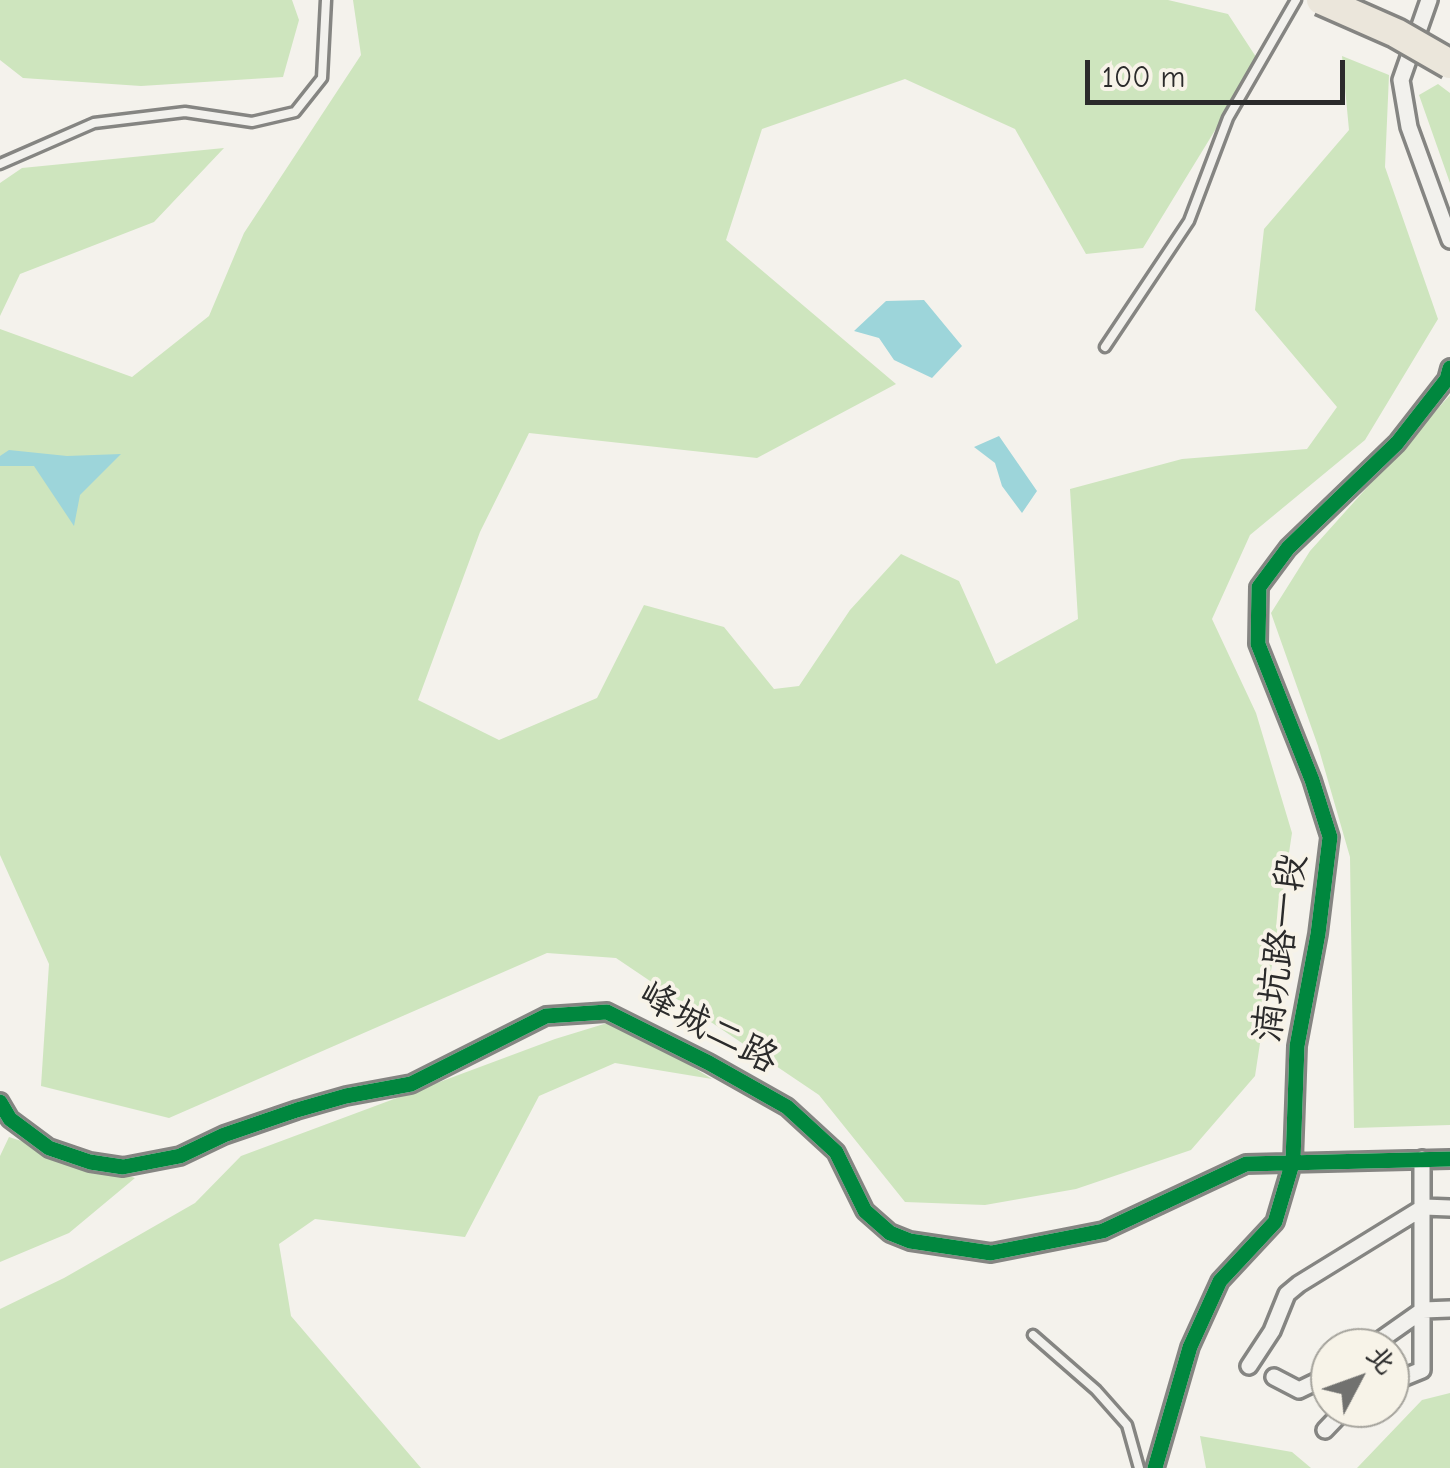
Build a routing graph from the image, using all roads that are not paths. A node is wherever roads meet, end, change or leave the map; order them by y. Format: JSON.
{"nodes":[{"id":1,"x":326,"y":0,"type":"edge"},
{"id":2,"x":1296,"y":0,"type":"edge"},
{"id":3,"x":1321,"y":0,"type":"edge"},
{"id":4,"x":1429,"y":0,"type":"edge"},
{"id":5,"x":1450,"y":64,"type":"edge"},
{"id":6,"x":0,"y":164,"type":"edge"},
{"id":7,"x":1450,"y":240,"type":"edge"},
{"id":8,"x":1104,"y":347,"type":"dead end"},
{"id":9,"x":1450,"y":368,"type":"edge"},
{"id":10,"x":0,"y":1102,"type":"edge"},
{"id":11,"x":1450,"y":1158,"type":"edge"},
{"id":12,"x":1422,"y":1159,"type":"junction"},
{"id":13,"x":1293,"y":1161,"type":"junction"},
{"id":14,"x":1424,"y":1207,"type":"junction"},
{"id":15,"x":1450,"y":1208,"type":"edge"},
{"id":16,"x":1450,"y":1309,"type":"edge"},
{"id":17,"x":1423,"y":1310,"type":"junction"},
{"id":18,"x":1397,"y":1328,"type":"edge"},
{"id":19,"x":1033,"y":1335,"type":"dead end"},
{"id":20,"x":1249,"y":1366,"type":"dead end"},
{"id":21,"x":1410,"y":1375,"type":"edge"},
{"id":22,"x":1274,"y":1377,"type":"dead end"},
{"id":23,"x":1310,"y":1385,"type":"edge"},
{"id":24,"x":1159,"y":1446,"type":"junction"},
{"id":25,"x":1139,"y":1468,"type":"edge"},
{"id":26,"x":1155,"y":1468,"type":"edge"},
{"id":27,"x":1167,"y":1468,"type":"edge"}],
"edges":[{"from":1,"to":6,"type":"lane"},
{"from":2,"to":8,"type":"lane"},
{"from":3,"to":5,"type":"highway","bridge":true},
{"from":4,"to":7,"type":"street"},
{"from":9,"to":13,"type":"street","name":"湳坑路一段"},
{"from":10,"to":13,"type":"street","name":"峰城二路"},
{"from":11,"to":12,"type":"street","name":"峰城二路"},
{"from":12,"to":13,"type":"street","name":"峰城二路"},
{"from":12,"to":14,"type":"street"},
{"from":13,"to":24,"type":"street","name":"湳坑路一段"},
{"from":14,"to":15,"type":"street"},
{"from":14,"to":17,"type":"street"},
{"from":14,"to":20,"type":"street"},
{"from":16,"to":17,"type":"street"},
{"from":17,"to":18,"type":"street"},
{"from":17,"to":21,"type":"street"},
{"from":19,"to":25,"type":"lane"},
{"from":22,"to":23,"type":"street"},
{"from":24,"to":26,"type":"street","name":"湳坑路一段"},
{"from":24,"to":27,"type":"lane"}]}
